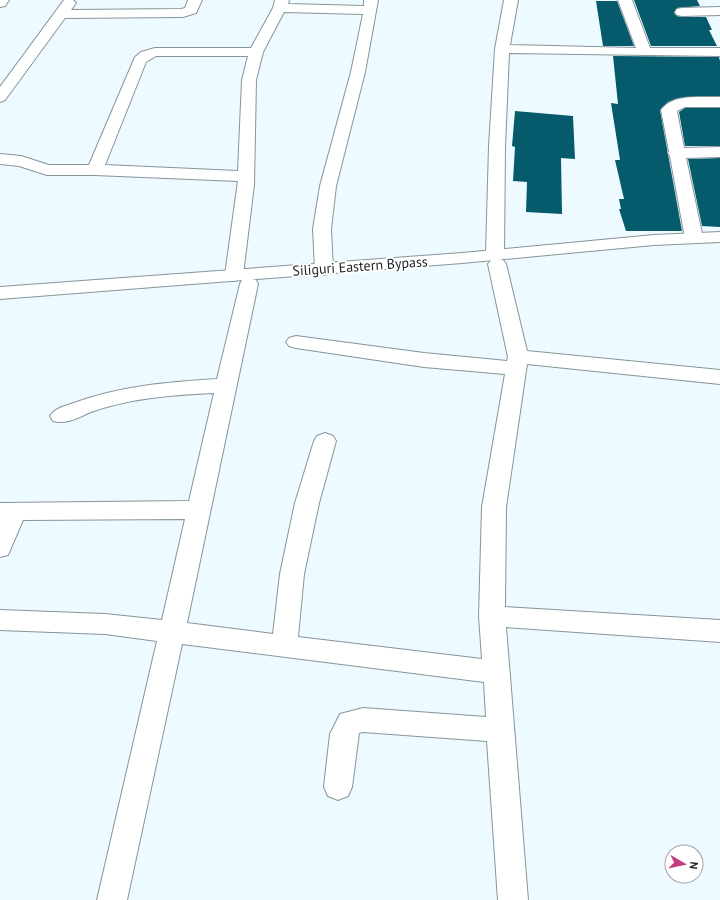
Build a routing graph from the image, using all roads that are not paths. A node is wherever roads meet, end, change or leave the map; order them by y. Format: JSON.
{"nodes":[{"id":1,"x":2,"y":0,"type":"edge"},
{"id":2,"x":71,"y":0,"type":"edge"},
{"id":3,"x":195,"y":0,"type":"edge"},
{"id":4,"x":511,"y":0,"type":"edge"},
{"id":5,"x":625,"y":0,"type":"edge"},
{"id":6,"x":0,"y":3,"type":"edge"},
{"id":7,"x":281,"y":4,"type":"edge"},
{"id":8,"x":371,"y":5,"type":"edge"},
{"id":9,"x":682,"y":12,"type":"dead end"},
{"id":10,"x":720,"y":12,"type":"edge"},
{"id":11,"x":61,"y":14,"type":"junction"},
{"id":12,"x":502,"y":49,"type":"junction"},
{"id":13,"x":256,"y":52,"type":"junction"},
{"id":14,"x":646,"y":52,"type":"junction"},
{"id":15,"x":720,"y":52,"type":"edge"},
{"id":16,"x":0,"y":97,"type":"edge"},
{"id":17,"x":720,"y":102,"type":"edge"},
{"id":18,"x":720,"y":152,"type":"edge"},
{"id":19,"x":676,"y":153,"type":"junction"},
{"id":20,"x":0,"y":159,"type":"edge"},
{"id":21,"x":95,"y":170,"type":"junction"},
{"id":22,"x":246,"y":176,"type":"junction"},
{"id":23,"x":720,"y":237,"type":"edge"},
{"id":24,"x":694,"y":238,"type":"junction"},
{"id":25,"x":720,"y":250,"type":"edge"},
{"id":26,"x":496,"y":259,"type":"junction"},
{"id":27,"x":324,"y":269,"type":"junction"},
{"id":28,"x":242,"y":279,"type":"junction"},
{"id":29,"x":0,"y":293,"type":"edge"},
{"id":30,"x":0,"y":305,"type":"edge"},
{"id":31,"x":296,"y":342,"type":"dead end"},
{"id":32,"x":517,"y":363,"type":"junction"},
{"id":33,"x":720,"y":377,"type":"edge"},
{"id":34,"x":225,"y":386,"type":"junction"},
{"id":35,"x":61,"y":416,"type":"dead end"},
{"id":36,"x":325,"y":441,"type":"dead end"},
{"id":37,"x":198,"y":510,"type":"junction"},
{"id":38,"x":7,"y":512,"type":"edge"},
{"id":39,"x":0,"y":548,"type":"edge"},
{"id":40,"x":492,"y":616,"type":"junction"},
{"id":41,"x":0,"y":620,"type":"edge"},
{"id":42,"x":720,"y":631,"type":"edge"},
{"id":43,"x":172,"y":632,"type":"junction"},
{"id":44,"x":284,"y":646,"type":"junction"},
{"id":45,"x":497,"y":672,"type":"junction"},
{"id":46,"x":501,"y":730,"type":"junction"},
{"id":47,"x":338,"y":787,"type":"dead end"},
{"id":48,"x":112,"y":900,"type":"edge"},
{"id":49,"x":513,"y":900,"type":"edge"}],
"edges":[{"from":1,"to":6,"type":"street"},
{"from":2,"to":11,"type":"street"},
{"from":3,"to":11,"type":"street"},
{"from":4,"to":12,"type":"street"},
{"from":5,"to":14,"type":"street"},
{"from":7,"to":8,"type":"street"},
{"from":7,"to":13,"type":"street"},
{"from":8,"to":27,"type":"street"},
{"from":9,"to":10,"type":"street"},
{"from":11,"to":16,"type":"street"},
{"from":12,"to":14,"type":"street"},
{"from":12,"to":26,"type":"street"},
{"from":13,"to":21,"type":"street"},
{"from":13,"to":22,"type":"street"},
{"from":14,"to":15,"type":"street"},
{"from":17,"to":19,"type":"street"},
{"from":18,"to":19,"type":"street"},
{"from":19,"to":24,"type":"street"},
{"from":20,"to":21,"type":"street"},
{"from":21,"to":22,"type":"street"},
{"from":22,"to":28,"type":"street"},
{"from":23,"to":24,"type":"street","name":"Siliguri Eastern Bypass"},
{"from":24,"to":26,"type":"street","name":"Siliguri Eastern Bypass"},
{"from":25,"to":26,"type":"street","name":"Siliguri Eastern Bypass"},
{"from":26,"to":27,"type":"street","name":"Siliguri Eastern Bypass"},
{"from":26,"to":28,"type":"street","name":"Siliguri Eastern Bypass"},
{"from":26,"to":32,"type":"street"},
{"from":27,"to":28,"type":"street","name":"Siliguri Eastern Bypass"},
{"from":28,"to":29,"type":"street","name":"Siliguri Eastern Bypass"},
{"from":28,"to":30,"type":"street","name":"Siliguri Eastern Bypass"},
{"from":28,"to":34,"type":"street"},
{"from":31,"to":32,"type":"street"},
{"from":32,"to":33,"type":"street"},
{"from":32,"to":40,"type":"street"},
{"from":34,"to":35,"type":"street"},
{"from":34,"to":37,"type":"street"},
{"from":36,"to":44,"type":"street"},
{"from":37,"to":38,"type":"street"},
{"from":37,"to":43,"type":"street"},
{"from":38,"to":39,"type":"street"},
{"from":40,"to":42,"type":"street"},
{"from":40,"to":45,"type":"street"},
{"from":41,"to":43,"type":"street"},
{"from":43,"to":44,"type":"street"},
{"from":43,"to":48,"type":"street"},
{"from":44,"to":45,"type":"street"},
{"from":45,"to":46,"type":"street"},
{"from":46,"to":47,"type":"street"},
{"from":46,"to":49,"type":"street"}]}
